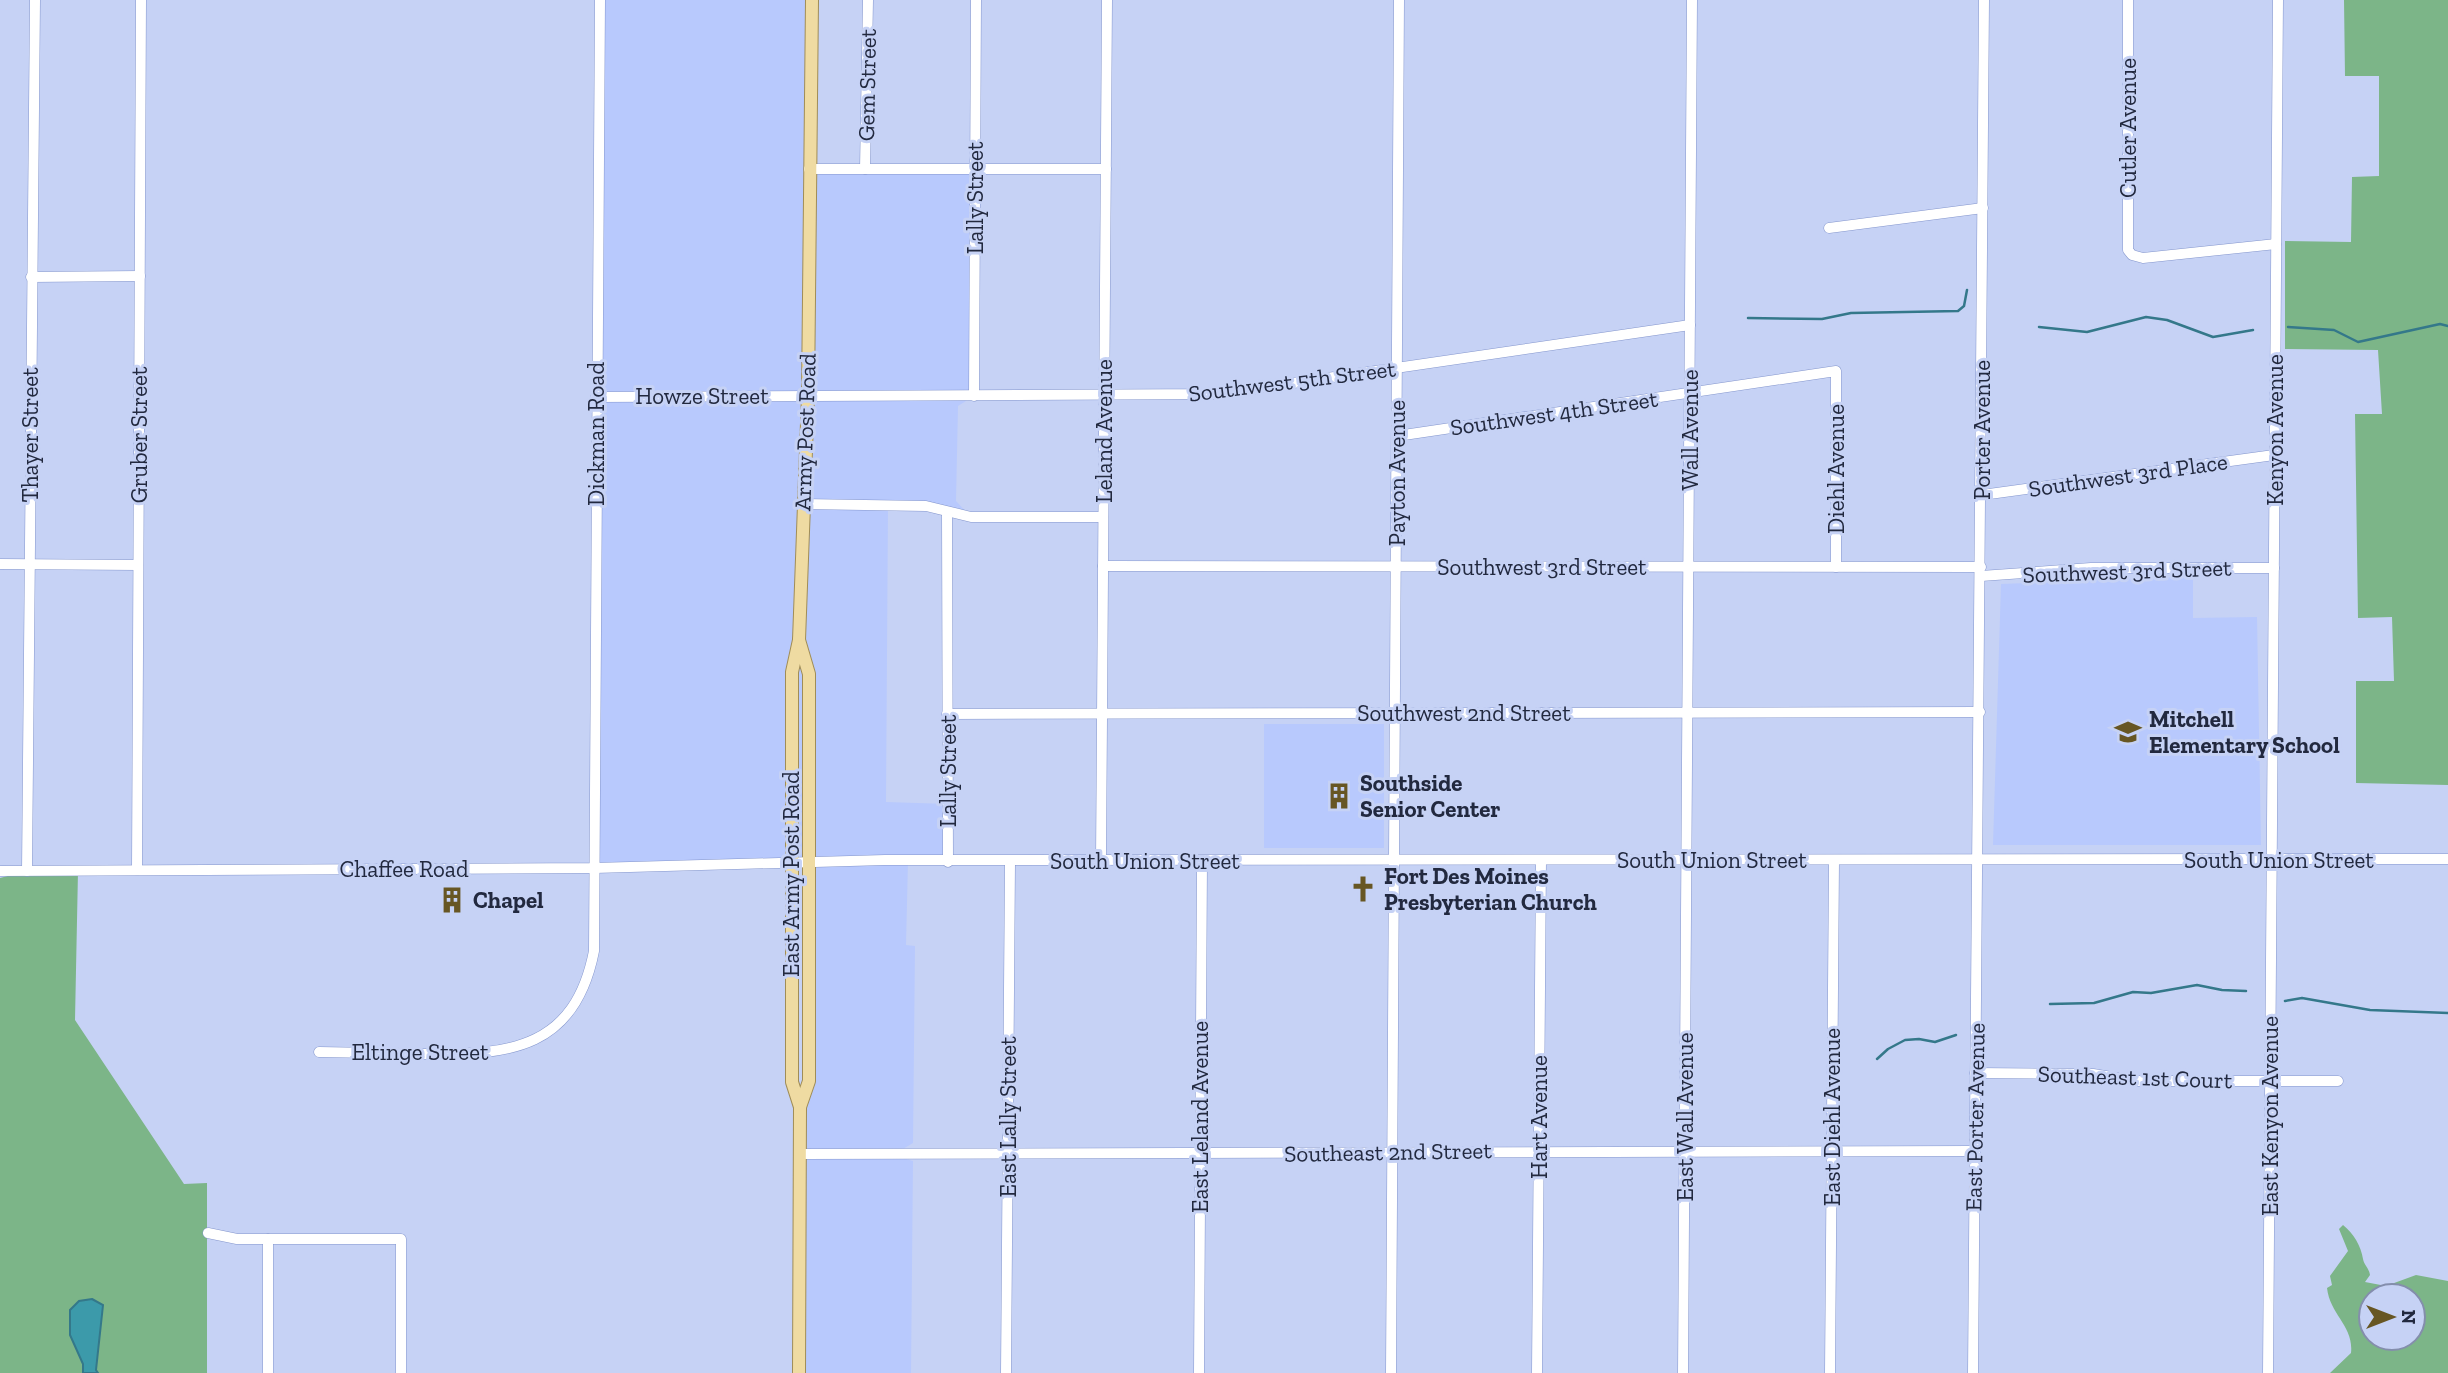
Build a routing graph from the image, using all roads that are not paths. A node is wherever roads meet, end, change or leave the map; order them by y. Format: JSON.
{"nodes":[{"id":1,"x":35,"y":0,"type":"edge"},
{"id":2,"x":141,"y":0,"type":"edge"},
{"id":3,"x":600,"y":0,"type":"edge"},
{"id":4,"x":811,"y":0,"type":"edge"},
{"id":5,"x":867,"y":0,"type":"edge"},
{"id":6,"x":976,"y":0,"type":"edge"},
{"id":7,"x":1107,"y":0,"type":"edge"},
{"id":8,"x":1399,"y":0,"type":"edge"},
{"id":9,"x":1692,"y":0,"type":"edge"},
{"id":10,"x":1984,"y":0,"type":"edge"},
{"id":11,"x":2128,"y":0,"type":"edge"},
{"id":12,"x":2278,"y":0,"type":"edge"},
{"id":13,"x":809,"y":169,"type":"junction"},
{"id":14,"x":866,"y":169,"type":"junction"},
{"id":15,"x":975,"y":169,"type":"junction"},
{"id":16,"x":1106,"y":169,"type":"junction"},
{"id":17,"x":1983,"y":208,"type":"junction"},
{"id":18,"x":1829,"y":228,"type":"dead end"},
{"id":19,"x":2276,"y":244,"type":"junction"},
{"id":20,"x":139,"y":276,"type":"junction"},
{"id":21,"x":31,"y":277,"type":"junction"},
{"id":22,"x":1690,"y":325,"type":"junction"},
{"id":23,"x":1397,"y":368,"type":"junction"},
{"id":24,"x":1836,"y":371,"type":"joint"},
{"id":25,"x":1690,"y":393,"type":"junction"},
{"id":26,"x":808,"y":396,"type":"junction"},
{"id":27,"x":974,"y":396,"type":"junction"},
{"id":28,"x":1104,"y":396,"type":"junction"},
{"id":29,"x":596,"y":397,"type":"junction"},
{"id":30,"x":1397,"y":436,"type":"junction"},
{"id":31,"x":2274,"y":456,"type":"junction"},
{"id":32,"x":1982,"y":495,"type":"junction"},
{"id":33,"x":803,"y":504,"type":"junction"},
{"id":34,"x":947,"y":512,"type":"junction"},
{"id":35,"x":1103,"y":517,"type":"junction"},
{"id":36,"x":0,"y":564,"type":"edge"},
{"id":37,"x":29,"y":564,"type":"junction"},
{"id":38,"x":138,"y":565,"type":"junction"},
{"id":39,"x":1103,"y":566,"type":"junction"},
{"id":40,"x":1396,"y":566,"type":"junction"},
{"id":41,"x":1689,"y":567,"type":"junction"},
{"id":42,"x":1836,"y":567,"type":"junction"},
{"id":43,"x":2274,"y":568,"type":"junction"},
{"id":44,"x":1981,"y":571,"type":"junction"},
{"id":45,"x":799,"y":640,"type":"junction"},
{"id":46,"x":1688,"y":712,"type":"junction"},
{"id":47,"x":1980,"y":712,"type":"junction"},
{"id":48,"x":1395,"y":713,"type":"junction"},
{"id":49,"x":947,"y":714,"type":"junction"},
{"id":50,"x":1102,"y":714,"type":"junction"},
{"id":51,"x":2448,"y":859,"type":"edge"},
{"id":52,"x":1541,"y":860,"type":"junction"},
{"id":53,"x":1834,"y":860,"type":"junction"},
{"id":54,"x":1979,"y":860,"type":"junction"},
{"id":55,"x":2272,"y":860,"type":"junction"},
{"id":56,"x":1101,"y":861,"type":"junction"},
{"id":57,"x":1202,"y":861,"type":"junction"},
{"id":58,"x":1394,"y":861,"type":"junction"},
{"id":59,"x":1687,"y":861,"type":"junction"},
{"id":60,"x":948,"y":862,"type":"junction"},
{"id":61,"x":1010,"y":862,"type":"junction"},
{"id":62,"x":791,"y":863,"type":"junction"},
{"id":63,"x":808,"y":863,"type":"junction"},
{"id":64,"x":594,"y":868,"type":"junction"},
{"id":65,"x":137,"y":870,"type":"junction"},
{"id":66,"x":0,"y":871,"type":"edge"},
{"id":67,"x":27,"y":871,"type":"junction"},
{"id":68,"x":319,"y":1052,"type":"dead end"},
{"id":69,"x":1975,"y":1073,"type":"junction"},
{"id":70,"x":2270,"y":1081,"type":"junction"},
{"id":71,"x":2338,"y":1082,"type":"dead end"},
{"id":72,"x":800,"y":1107,"type":"junction"},
{"id":73,"x":1539,"y":1150,"type":"junction"},
{"id":74,"x":1685,"y":1150,"type":"junction"},
{"id":75,"x":1975,"y":1150,"type":"junction"},
{"id":76,"x":1831,"y":1151,"type":"junction"},
{"id":77,"x":1393,"y":1152,"type":"junction"},
{"id":78,"x":801,"y":1154,"type":"junction"},
{"id":79,"x":1200,"y":1155,"type":"junction"},
{"id":80,"x":1007,"y":1156,"type":"junction"},
{"id":81,"x":208,"y":1233,"type":"dead end"},
{"id":82,"x":268,"y":1239,"type":"junction"},
{"id":83,"x":268,"y":1373,"type":"edge"},
{"id":84,"x":401,"y":1373,"type":"edge"},
{"id":85,"x":799,"y":1373,"type":"edge"},
{"id":86,"x":1006,"y":1373,"type":"edge"},
{"id":87,"x":1199,"y":1373,"type":"edge"},
{"id":88,"x":1391,"y":1373,"type":"edge"},
{"id":89,"x":1537,"y":1373,"type":"edge"},
{"id":90,"x":1683,"y":1373,"type":"edge"},
{"id":91,"x":1830,"y":1373,"type":"edge"},
{"id":92,"x":1973,"y":1373,"type":"edge"},
{"id":93,"x":2268,"y":1373,"type":"edge"}],
"edges":[{"from":1,"to":21,"type":"street","name":"Thayer Street"},
{"from":2,"to":20,"type":"street","name":"Gruber Street"},
{"from":3,"to":29,"type":"street","name":"Dickman Road"},
{"from":4,"to":13,"type":"main road","name":"Army Post Road"},
{"from":5,"to":14,"type":"street","name":"Gem Street"},
{"from":6,"to":15,"type":"street","name":"Lally Street"},
{"from":7,"to":16,"type":"street","name":"Leland Avenue"},
{"from":8,"to":23,"type":"street","name":"Payton Avenue"},
{"from":9,"to":22,"type":"street","name":"Wall Avenue"},
{"from":10,"to":17,"type":"street","name":"Porter Avenue"},
{"from":11,"to":19,"type":"street","name":"Cutler Avenue"},
{"from":12,"to":19,"type":"street","name":"Kenyon Avenue"},
{"from":13,"to":14,"type":"street"},
{"from":13,"to":26,"type":"main road","name":"Army Post Road"},
{"from":14,"to":15,"type":"street"},
{"from":15,"to":16,"type":"street"},
{"from":15,"to":27,"type":"street","name":"Lally Street"},
{"from":16,"to":28,"type":"street","name":"Leland Avenue"},
{"from":17,"to":18,"type":"street"},
{"from":17,"to":32,"type":"street","name":"Porter Avenue"},
{"from":19,"to":31,"type":"street","name":"Kenyon Avenue"},
{"from":20,"to":21,"type":"street"},
{"from":20,"to":38,"type":"street","name":"Gruber Street"},
{"from":21,"to":37,"type":"street","name":"Thayer Street"},
{"from":22,"to":23,"type":"street","name":"Southwest 5th Street"},
{"from":22,"to":25,"type":"street","name":"Wall Avenue"},
{"from":23,"to":28,"type":"street","name":"Southwest 5th Street"},
{"from":23,"to":30,"type":"street","name":"Payton Avenue"},
{"from":24,"to":25,"type":"street","name":"Southwest 4th Street"},
{"from":24,"to":42,"type":"street","name":"Diehl Avenue"},
{"from":25,"to":30,"type":"street","name":"Southwest 4th Street"},
{"from":25,"to":41,"type":"street","name":"Wall Avenue"},
{"from":26,"to":27,"type":"street","name":"Southwest 5th Street"},
{"from":26,"to":29,"type":"street","name":"Howze Street"},
{"from":26,"to":33,"type":"main road","name":"Army Post Road"},
{"from":27,"to":28,"type":"street","name":"Southwest 5th Street"},
{"from":28,"to":35,"type":"street","name":"Leland Avenue"},
{"from":29,"to":64,"type":"street","name":"Dickman Road"},
{"from":30,"to":40,"type":"street","name":"Payton Avenue"},
{"from":31,"to":32,"type":"street","name":"Southwest 3rd Place"},
{"from":31,"to":43,"type":"street","name":"Kenyon Avenue"},
{"from":32,"to":44,"type":"street","name":"Porter Avenue"},
{"from":33,"to":34,"type":"street"},
{"from":33,"to":45,"type":"main road","name":"Army Post Road"},
{"from":34,"to":35,"type":"street"},
{"from":34,"to":49,"type":"street","name":"Lally Street"},
{"from":35,"to":39,"type":"street","name":"Leland Avenue"},
{"from":36,"to":37,"type":"street"},
{"from":37,"to":38,"type":"street"},
{"from":37,"to":67,"type":"street","name":"Thayer Street"},
{"from":38,"to":65,"type":"street","name":"Gruber Street"},
{"from":39,"to":40,"type":"street","name":"Southwest 3rd Street"},
{"from":39,"to":50,"type":"street","name":"Leland Avenue"},
{"from":40,"to":41,"type":"street","name":"Southwest 3rd Street"},
{"from":40,"to":48,"type":"street","name":"Payton Avenue"},
{"from":41,"to":42,"type":"street","name":"Southwest 3rd Street"},
{"from":41,"to":46,"type":"street","name":"Wall Avenue"},
{"from":42,"to":44,"type":"street","name":"Southwest 3rd Street"},
{"from":43,"to":44,"type":"street","name":"Southwest 3rd Street"},
{"from":43,"to":55,"type":"street","name":"Kenyon Avenue"},
{"from":44,"to":47,"type":"street","name":"Porter Avenue"},
{"from":45,"to":62,"type":"main road","name":"East Army Post Road"},
{"from":45,"to":63,"type":"main road","name":"Army Post Road"},
{"from":46,"to":47,"type":"street","name":"Southwest 2nd Street"},
{"from":46,"to":48,"type":"street","name":"Southwest 2nd Street"},
{"from":46,"to":59,"type":"street","name":"Wall Avenue"},
{"from":47,"to":54,"type":"street","name":"Porter Avenue"},
{"from":48,"to":50,"type":"street","name":"Southwest 2nd Street"},
{"from":48,"to":58,"type":"street","name":"Payton Avenue"},
{"from":49,"to":50,"type":"street","name":"Southwest 2nd Street"},
{"from":49,"to":60,"type":"street","name":"Lally Street"},
{"from":50,"to":56,"type":"street","name":"Leland Avenue"},
{"from":51,"to":55,"type":"street","name":"South Union Street"},
{"from":52,"to":58,"type":"street","name":"South Union Street"},
{"from":52,"to":59,"type":"street","name":"South Union Street"},
{"from":52,"to":73,"type":"street","name":"Hart Avenue"},
{"from":53,"to":54,"type":"street","name":"South Union Street"},
{"from":53,"to":59,"type":"street","name":"South Union Street"},
{"from":53,"to":76,"type":"street","name":"East Diehl Avenue"},
{"from":54,"to":55,"type":"street","name":"South Union Street"},
{"from":54,"to":69,"type":"street","name":"East Porter Avenue"},
{"from":55,"to":70,"type":"street","name":"East Kenyon Avenue"},
{"from":56,"to":57,"type":"street","name":"South Union Street"},
{"from":56,"to":61,"type":"street","name":"South Union Street"},
{"from":57,"to":58,"type":"street","name":"South Union Street"},
{"from":57,"to":79,"type":"street","name":"East Leland Avenue"},
{"from":58,"to":77,"type":"street","name":"Payton Avenue"},
{"from":59,"to":74,"type":"street","name":"East Wall Avenue"},
{"from":60,"to":61,"type":"street","name":"South Union Street"},
{"from":60,"to":63,"type":"street","name":"South Union Street"},
{"from":61,"to":80,"type":"street","name":"East Lally Street"},
{"from":62,"to":63,"type":"street","name":"Chaffee Road"},
{"from":62,"to":64,"type":"street","name":"Chaffee Road"},
{"from":62,"to":72,"type":"main road","name":"East Army Post Road"},
{"from":63,"to":72,"type":"main road","name":"East Army Post Road"},
{"from":64,"to":65,"type":"street","name":"Chaffee Road"},
{"from":64,"to":68,"type":"street","name":"Eltinge Street"},
{"from":65,"to":67,"type":"street","name":"Chaffee Road"},
{"from":66,"to":67,"type":"street","name":"Chaffee Road"},
{"from":69,"to":70,"type":"street","name":"Southeast 1st Court"},
{"from":69,"to":75,"type":"street","name":"East Porter Avenue"},
{"from":70,"to":71,"type":"street","name":"Southeast 1st Court"},
{"from":70,"to":93,"type":"street","name":"East Kenyon Avenue"},
{"from":72,"to":78,"type":"main road","name":"East Army Post Road"},
{"from":73,"to":74,"type":"street","name":"Southeast 2nd Street"},
{"from":73,"to":77,"type":"street","name":"Southeast 2nd Street"},
{"from":73,"to":89,"type":"street","name":"Hart Avenue"},
{"from":74,"to":76,"type":"street","name":"Southeast 2nd Street"},
{"from":74,"to":90,"type":"street","name":"East Wall Avenue"},
{"from":75,"to":76,"type":"street","name":"Southeast 2nd Street"},
{"from":75,"to":92,"type":"street","name":"East Porter Avenue"},
{"from":76,"to":91,"type":"street","name":"East Diehl Avenue"},
{"from":77,"to":79,"type":"street","name":"Southeast 2nd Street"},
{"from":77,"to":88,"type":"street","name":"Payton Avenue"},
{"from":78,"to":80,"type":"street","name":"Southeast 2nd Street"},
{"from":78,"to":85,"type":"main road","name":"East Army Post Road"},
{"from":79,"to":80,"type":"street","name":"Southeast 2nd Street"},
{"from":79,"to":87,"type":"street","name":"East Leland Avenue"},
{"from":80,"to":86,"type":"street","name":"East Lally Street"},
{"from":81,"to":82,"type":"street"},
{"from":82,"to":83,"type":"street"},
{"from":82,"to":84,"type":"street"}]}
